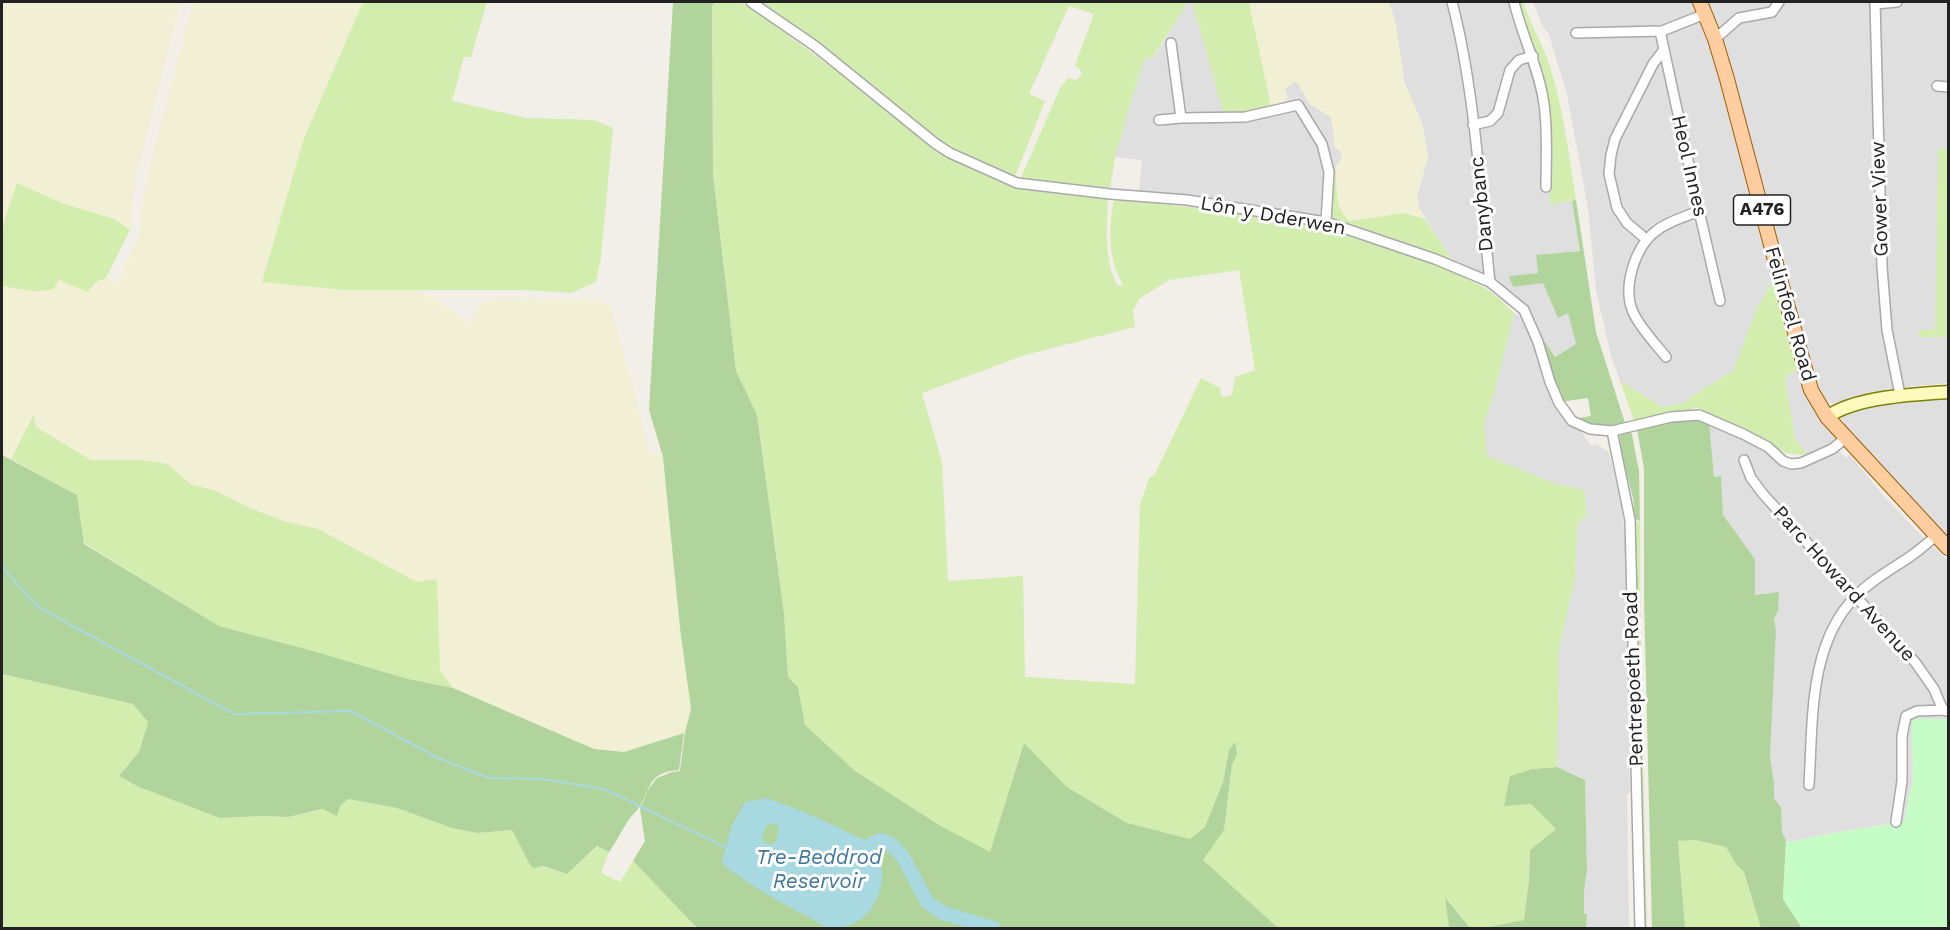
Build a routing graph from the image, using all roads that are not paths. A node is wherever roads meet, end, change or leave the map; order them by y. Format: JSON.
{"nodes":[{"id":1,"x":751,"y":2,"type":"edge"},
{"id":2,"x":1452,"y":2,"type":"edge"},
{"id":3,"x":1515,"y":2,"type":"edge"},
{"id":4,"x":1779,"y":2,"type":"edge"},
{"id":5,"x":1897,"y":2,"type":"edge"},
{"id":6,"x":1875,"y":3,"type":"edge"},
{"id":7,"x":1703,"y":8,"type":"edge"},
{"id":8,"x":1660,"y":31,"type":"junction"},
{"id":9,"x":1576,"y":33,"type":"dead end"},
{"id":10,"x":1715,"y":39,"type":"junction"},
{"id":11,"x":1171,"y":44,"type":"dead end"},
{"id":12,"x":1663,"y":51,"type":"junction"},
{"id":13,"x":1533,"y":56,"type":"junction"},
{"id":14,"x":1936,"y":86,"type":"dead end"},
{"id":15,"x":1948,"y":87,"type":"edge"},
{"id":16,"x":1181,"y":118,"type":"junction"},
{"id":17,"x":1159,"y":120,"type":"dead end"},
{"id":18,"x":1473,"y":125,"type":"junction"},
{"id":19,"x":1546,"y":187,"type":"dead end"},
{"id":20,"x":1699,"y":211,"type":"junction"},
{"id":21,"x":1326,"y":222,"type":"junction"},
{"id":22,"x":1647,"y":240,"type":"junction"},
{"id":23,"x":1490,"y":282,"type":"junction"},
{"id":24,"x":1720,"y":301,"type":"dead end"},
{"id":25,"x":1666,"y":357,"type":"dead end"},
{"id":26,"x":1947,"y":394,"type":"edge"},
{"id":27,"x":1900,"y":395,"type":"junction"},
{"id":28,"x":1827,"y":417,"type":"junction"},
{"id":29,"x":1612,"y":431,"type":"junction"},
{"id":30,"x":1846,"y":438,"type":"junction"},
{"id":31,"x":1744,"y":460,"type":"dead end"},
{"id":32,"x":1936,"y":536,"type":"junction"},
{"id":33,"x":1948,"y":548,"type":"edge"},
{"id":34,"x":1855,"y":597,"type":"junction"},
{"id":35,"x":1946,"y":711,"type":"edge"},
{"id":36,"x":1809,"y":785,"type":"dead end"},
{"id":37,"x":1896,"y":822,"type":"dead end"},
{"id":38,"x":1640,"y":928,"type":"edge"}],
"edges":[{"from":1,"to":21,"type":"street","name":"Lôn y Dderwen"},
{"from":2,"to":18,"type":"street","name":"Danybanc"},
{"from":3,"to":13,"type":"street"},
{"from":4,"to":10,"type":"street"},
{"from":5,"to":6,"type":"street"},
{"from":6,"to":27,"type":"street","name":"Gower View"},
{"from":7,"to":8,"type":"street"},
{"from":7,"to":10,"type":"main road","name":"Felinfoel Road","number":"A476"},
{"from":8,"to":9,"type":"street"},
{"from":8,"to":12,"type":"street","name":"Heol Innes"},
{"from":10,"to":28,"type":"main road","name":"Felinfoel Road","number":"A476"},
{"from":11,"to":16,"type":"street"},
{"from":12,"to":20,"type":"street","name":"Heol Innes"},
{"from":12,"to":22,"type":"street"},
{"from":13,"to":18,"type":"street"},
{"from":13,"to":19,"type":"street"},
{"from":14,"to":15,"type":"street"},
{"from":16,"to":17,"type":"street"},
{"from":16,"to":21,"type":"street"},
{"from":18,"to":23,"type":"street","name":"Danybanc"},
{"from":20,"to":22,"type":"street"},
{"from":20,"to":24,"type":"street","name":"Heol Innes"},
{"from":21,"to":23,"type":"street","name":"Lôn y Dderwen"},
{"from":22,"to":25,"type":"street"},
{"from":23,"to":29,"type":"street","name":"Lôn y Dderwen"},
{"from":26,"to":27,"type":"street"},
{"from":27,"to":28,"type":"street"},
{"from":28,"to":30,"type":"main road","name":"Felinfoel Road","number":"A476"},
{"from":29,"to":30,"type":"street","name":"Lôn y Dderwen"},
{"from":29,"to":38,"type":"street","name":"Pentrepoeth Road"},
{"from":30,"to":32,"type":"main road","name":"Felinfoel Road","number":"A476"},
{"from":31,"to":34,"type":"street","name":"Parc Howard Avenue"},
{"from":32,"to":33,"type":"main road","name":"Felinfoel Road","number":"A476"},
{"from":32,"to":34,"type":"street"},
{"from":34,"to":35,"type":"street","name":"Parc Howard Avenue"},
{"from":34,"to":36,"type":"street"},
{"from":35,"to":37,"type":"street","name":"Parc Howard Avenue"}]}
